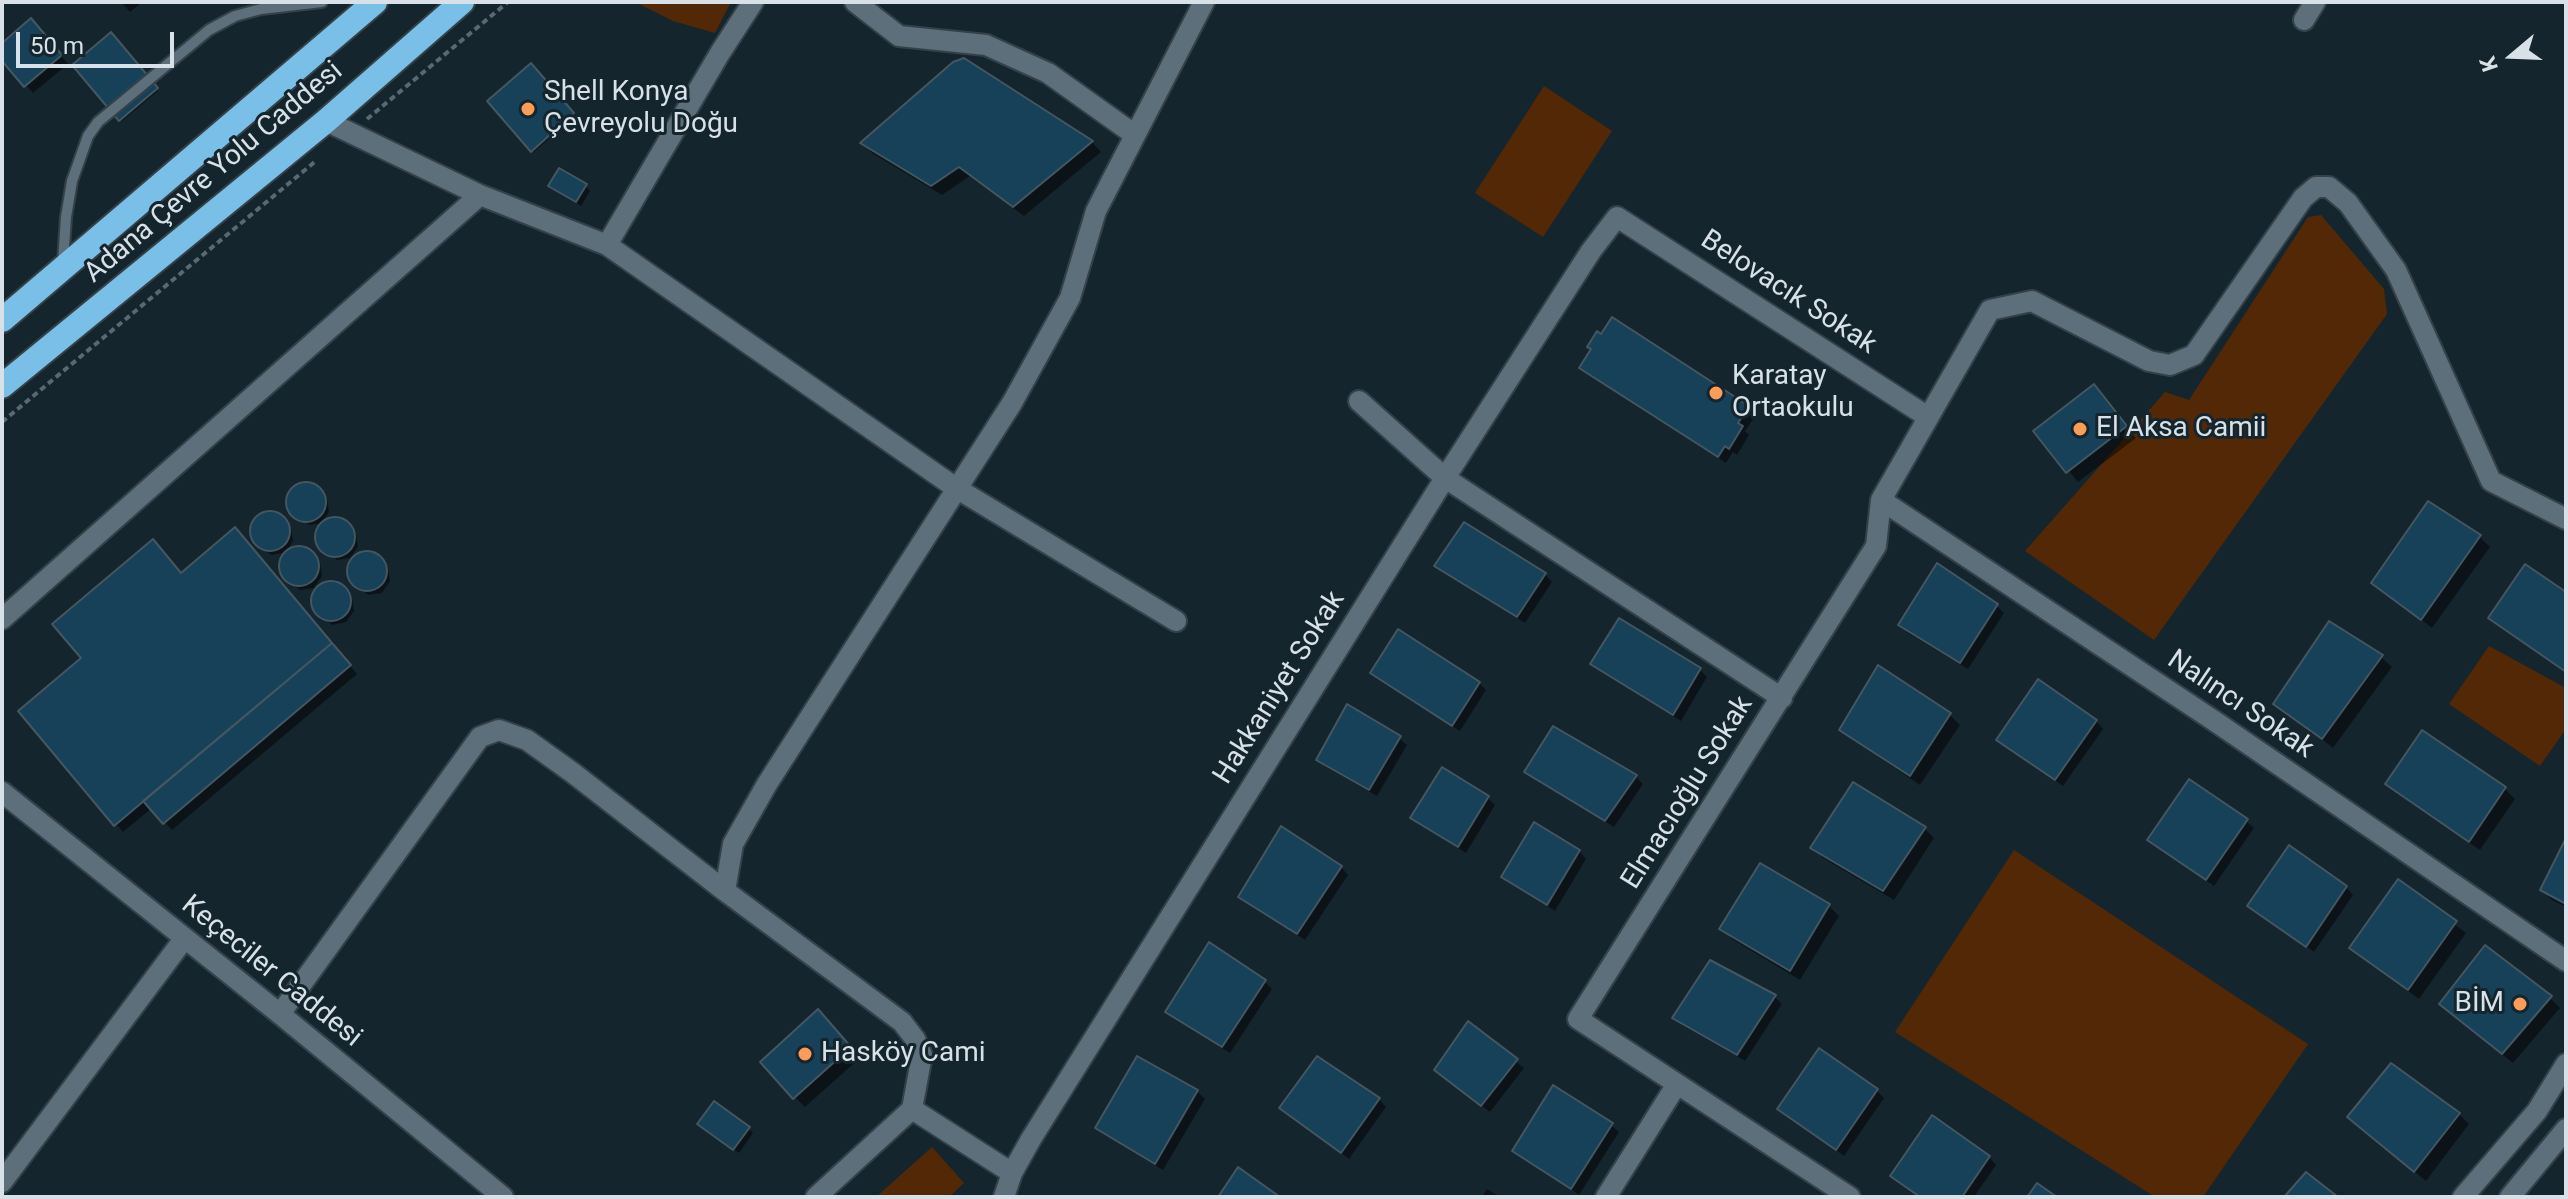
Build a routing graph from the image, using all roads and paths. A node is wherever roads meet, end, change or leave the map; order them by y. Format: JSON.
{"nodes":[{"id":1,"x":322,"y":2,"type":"edge"},
{"id":2,"x":375,"y":2,"type":"edge"},
{"id":3,"x":462,"y":2,"type":"edge"},
{"id":4,"x":508,"y":2,"type":"edge"},
{"id":5,"x":753,"y":2,"type":"edge"},
{"id":6,"x":855,"y":2,"type":"edge"},
{"id":7,"x":1204,"y":2,"type":"edge"},
{"id":8,"x":2315,"y":2,"type":"edge"},
{"id":9,"x":2304,"y":20,"type":"dead end"},
{"id":10,"x":326,"y":121,"type":"junction"},
{"id":11,"x":349,"y":134,"type":"junction"},
{"id":12,"x":1135,"y":135,"type":"junction"},
{"id":13,"x":480,"y":195,"type":"junction"},
{"id":14,"x":1617,"y":217,"type":"joint"},
{"id":15,"x":607,"y":245,"type":"junction"},
{"id":16,"x":63,"y":268,"type":"junction"},
{"id":17,"x":2,"y":320,"type":"edge"},
{"id":18,"x":2,"y":386,"type":"edge"},
{"id":19,"x":1359,"y":401,"type":"dead end"},
{"id":20,"x":1928,"y":417,"type":"junction"},
{"id":21,"x":2,"y":422,"type":"edge"},
{"id":22,"x":1445,"y":478,"type":"junction"},
{"id":23,"x":956,"y":488,"type":"junction"},
{"id":24,"x":1881,"y":500,"type":"junction"},
{"id":25,"x":2566,"y":519,"type":"edge"},
{"id":26,"x":2,"y":619,"type":"edge"},
{"id":27,"x":1176,"y":621,"type":"dead end"},
{"id":28,"x":1782,"y":698,"type":"junction"},
{"id":29,"x":2,"y":792,"type":"edge"},
{"id":30,"x":725,"y":891,"type":"junction"},
{"id":31,"x":184,"y":939,"type":"junction"},
{"id":32,"x":2566,"y":961,"type":"edge"},
{"id":33,"x":280,"y":1014,"type":"junction"},
{"id":34,"x":2566,"y":1064,"type":"edge"},
{"id":35,"x":1677,"y":1084,"type":"junction"},
{"id":36,"x":912,"y":1109,"type":"junction"},
{"id":37,"x":2566,"y":1129,"type":"edge"},
{"id":38,"x":1012,"y":1173,"type":"junction"},
{"id":39,"x":2,"y":1182,"type":"edge"},
{"id":40,"x":503,"y":1197,"type":"edge"},
{"id":41,"x":816,"y":1197,"type":"edge"},
{"id":42,"x":1004,"y":1197,"type":"edge"},
{"id":43,"x":1606,"y":1197,"type":"edge"},
{"id":44,"x":1850,"y":1197,"type":"edge"},
{"id":45,"x":2463,"y":1197,"type":"edge"},
{"id":46,"x":2510,"y":1197,"type":"edge"}],
"edges":[{"from":1,"to":16,"type":"lane"},
{"from":2,"to":16,"type":"highway","name":"Adana Çevre Yolu Caddesi"},
{"from":3,"to":10,"type":"highway","name":"Adana Çevre Yolu Caddesi"},
{"from":4,"to":11,"type":"path"},
{"from":5,"to":15,"type":"street"},
{"from":6,"to":12,"type":"street"},
{"from":7,"to":12,"type":"street"},
{"from":8,"to":9,"type":"street"},
{"from":10,"to":11,"type":"street"},
{"from":10,"to":18,"type":"highway","name":"Adana Çevre Yolu Caddesi"},
{"from":11,"to":13,"type":"street"},
{"from":11,"to":21,"type":"path"},
{"from":12,"to":23,"type":"street"},
{"from":13,"to":15,"type":"street"},
{"from":13,"to":26,"type":"street"},
{"from":14,"to":20,"type":"street","name":"Belovacık Sokak"},
{"from":14,"to":22,"type":"street","name":"Hakkaniyet Sokak"},
{"from":15,"to":23,"type":"street"},
{"from":16,"to":17,"type":"highway","name":"Adana Çevre Yolu Caddesi"},
{"from":19,"to":22,"type":"street"},
{"from":20,"to":24,"type":"street","name":"Elmacıoğlu Sokak"},
{"from":20,"to":25,"type":"street","name":"Elmacıoğlu Sokak"},
{"from":22,"to":28,"type":"street"},
{"from":22,"to":38,"type":"street","name":"Hakkaniyet Sokak"},
{"from":23,"to":27,"type":"street"},
{"from":23,"to":30,"type":"street"},
{"from":24,"to":28,"type":"street","name":"Elmacıoğlu Sokak"},
{"from":24,"to":32,"type":"street","name":"Nalıncı Sokak"},
{"from":28,"to":35,"type":"street","name":"Elmacıoğlu Sokak"},
{"from":29,"to":31,"type":"street","name":"Keçeciler Caddesi"},
{"from":30,"to":33,"type":"street"},
{"from":30,"to":36,"type":"street"},
{"from":31,"to":33,"type":"street","name":"Keçeciler Caddesi"},
{"from":31,"to":39,"type":"street"},
{"from":33,"to":40,"type":"street","name":"Keçeciler Caddesi"},
{"from":34,"to":45,"type":"street"},
{"from":35,"to":43,"type":"street"},
{"from":35,"to":44,"type":"street","name":"Elmacıoğlu Sokak"},
{"from":36,"to":38,"type":"street"},
{"from":36,"to":41,"type":"street"},
{"from":37,"to":46,"type":"street"},
{"from":38,"to":42,"type":"street","name":"Hakkaniyet Sokak"}]}
